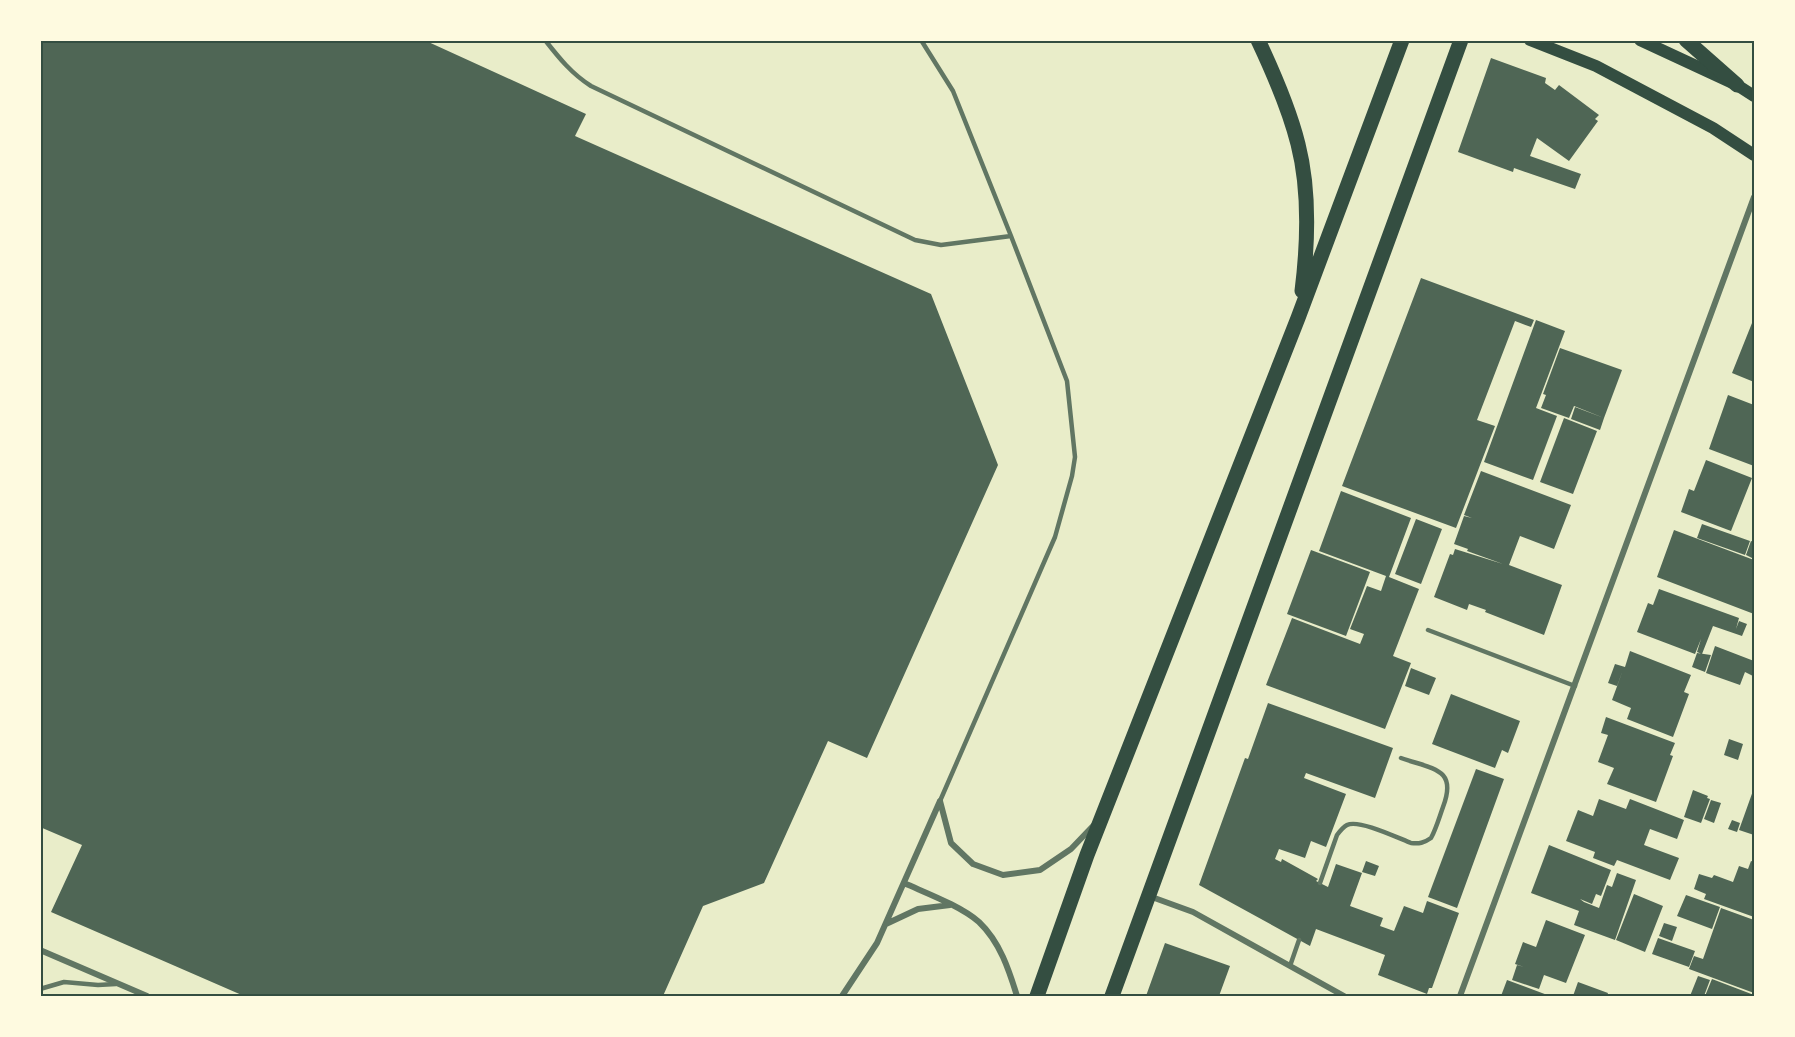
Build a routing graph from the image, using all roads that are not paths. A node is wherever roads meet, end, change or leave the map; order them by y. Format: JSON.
{"nodes":[{"id":1,"x":545,"y":40,"type":"edge"},
{"id":2,"x":921,"y":40,"type":"edge"},
{"id":3,"x":1258,"y":40,"type":"edge"},
{"id":4,"x":1402,"y":40,"type":"edge"},
{"id":5,"x":1461,"y":40,"type":"edge"},
{"id":6,"x":1530,"y":40,"type":"edge"},
{"id":7,"x":1640,"y":40,"type":"edge"},
{"id":8,"x":1686,"y":40,"type":"edge"},
{"id":9,"x":1737,"y":85,"type":"junction"},
{"id":10,"x":1755,"y":96,"type":"edge"},
{"id":11,"x":1755,"y":155,"type":"edge"},
{"id":12,"x":1755,"y":196,"type":"edge"},
{"id":13,"x":1011,"y":236,"type":"junction"},
{"id":14,"x":1298,"y":318,"type":"junction"},
{"id":15,"x":1428,"y":630,"type":"dead end"},
{"id":16,"x":1575,"y":686,"type":"junction"},
{"id":17,"x":1401,"y":758,"type":"dead end"},
{"id":18,"x":940,"y":801,"type":"junction"},
{"id":19,"x":1102,"y":817,"type":"junction"},
{"id":20,"x":904,"y":883,"type":"junction"},
{"id":21,"x":1320,"y":883,"type":"dead end"},
{"id":22,"x":1149,"y":896,"type":"junction"},
{"id":23,"x":951,"y":905,"type":"junction"},
{"id":24,"x":885,"y":925,"type":"junction"},
{"id":25,"x":1299,"y":940,"type":"dead end"},
{"id":26,"x":40,"y":950,"type":"edge"},
{"id":27,"x":1290,"y":966,"type":"junction"},
{"id":28,"x":119,"y":983,"type":"junction"},
{"id":29,"x":40,"y":989,"type":"edge"},
{"id":30,"x":147,"y":996,"type":"edge"},
{"id":31,"x":842,"y":996,"type":"edge"},
{"id":32,"x":1017,"y":996,"type":"edge"},
{"id":33,"x":1037,"y":996,"type":"edge"},
{"id":34,"x":1112,"y":996,"type":"edge"},
{"id":35,"x":1344,"y":996,"type":"edge"},
{"id":36,"x":1460,"y":996,"type":"edge"}],
"edges":[{"from":1,"to":13,"type":"lane"},
{"from":2,"to":13,"type":"lane"},
{"from":3,"to":14,"type":"main road"},
{"from":4,"to":14,"type":"main road"},
{"from":5,"to":22,"type":"main road"},
{"from":6,"to":11,"type":"main road"},
{"from":7,"to":9,"type":"main road"},
{"from":8,"to":9,"type":"main road"},
{"from":9,"to":10,"type":"main road"},
{"from":12,"to":16,"type":"street"},
{"from":13,"to":18,"type":"lane"},
{"from":14,"to":19,"type":"main road"},
{"from":15,"to":16,"type":"lane"},
{"from":16,"to":36,"type":"street"},
{"from":17,"to":21,"type":"lane"},
{"from":18,"to":19,"type":"street"},
{"from":18,"to":20,"type":"street"},
{"from":19,"to":33,"type":"main road"},
{"from":20,"to":23,"type":"street"},
{"from":20,"to":24,"type":"street"},
{"from":22,"to":27,"type":"street"},
{"from":22,"to":34,"type":"main road"},
{"from":23,"to":24,"type":"street"},
{"from":23,"to":32,"type":"street"},
{"from":24,"to":31,"type":"street"},
{"from":25,"to":27,"type":"lane"},
{"from":26,"to":28,"type":"street"},
{"from":27,"to":35,"type":"street"},
{"from":28,"to":29,"type":"lane"},
{"from":28,"to":30,"type":"street"}]}
